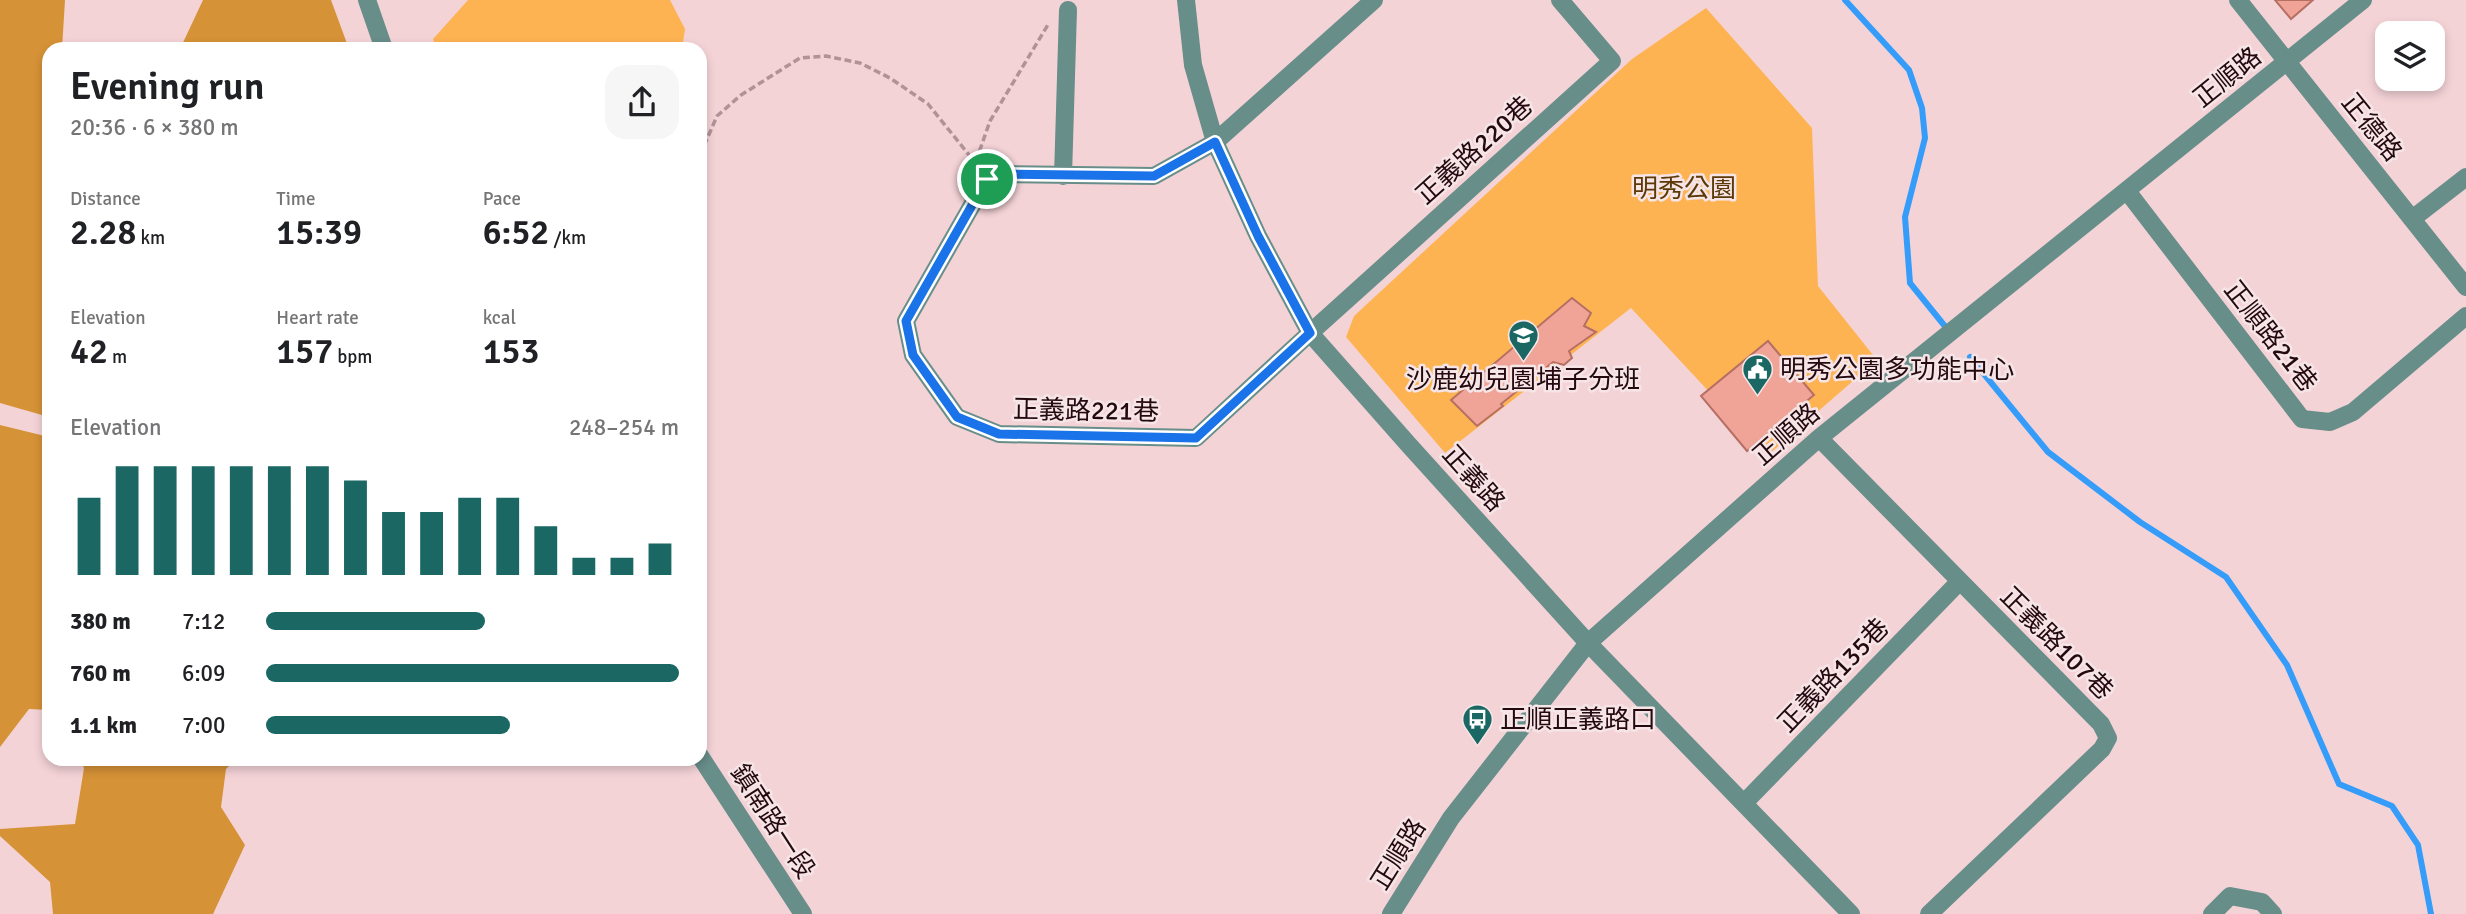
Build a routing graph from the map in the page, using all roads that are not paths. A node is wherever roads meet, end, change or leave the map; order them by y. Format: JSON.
{"nodes":[{"id":1,"x":367,"y":0,"type":"edge"},
{"id":2,"x":1186,"y":0,"type":"edge"},
{"id":3,"x":1374,"y":0,"type":"edge"},
{"id":4,"x":1560,"y":0,"type":"edge"},
{"id":5,"x":2238,"y":0,"type":"edge"},
{"id":6,"x":2363,"y":0,"type":"edge"},
{"id":7,"x":1068,"y":10,"type":"dead end"},
{"id":8,"x":382,"y":42,"type":"edge"},
{"id":9,"x":2287,"y":63,"type":"junction"},
{"id":10,"x":1215,"y":142,"type":"junction"},
{"id":11,"x":1063,"y":176,"type":"junction"},
{"id":12,"x":2466,"y":177,"type":"edge"},
{"id":13,"x":2127,"y":191,"type":"junction"},
{"id":14,"x":2413,"y":219,"type":"junction"},
{"id":15,"x":2466,"y":287,"type":"edge"},
{"id":16,"x":2466,"y":316,"type":"edge"},
{"id":17,"x":1310,"y":333,"type":"junction"},
{"id":18,"x":1819,"y":439,"type":"junction"},
{"id":19,"x":1959,"y":582,"type":"junction"},
{"id":20,"x":1588,"y":643,"type":"junction"},
{"id":21,"x":707,"y":766,"type":"edge"},
{"id":22,"x":1744,"y":803,"type":"junction"},
{"id":23,"x":803,"y":914,"type":"edge"},
{"id":24,"x":1391,"y":914,"type":"edge"},
{"id":25,"x":1851,"y":914,"type":"edge"},
{"id":26,"x":1929,"y":914,"type":"edge"},
{"id":27,"x":2213,"y":914,"type":"edge"},
{"id":28,"x":2273,"y":914,"type":"edge"}],
"edges":[{"from":1,"to":8,"type":"street"},
{"from":2,"to":10,"type":"street","name":"正義路"},
{"from":3,"to":10,"type":"street"},
{"from":4,"to":17,"type":"street","name":"正義路220巷"},
{"from":5,"to":9,"type":"street","name":"正德路"},
{"from":6,"to":9,"type":"street","name":"正順路"},
{"from":7,"to":11,"type":"street"},
{"from":9,"to":13,"type":"street","name":"正順路"},
{"from":9,"to":14,"type":"street","name":"正德路"},
{"from":10,"to":11,"type":"street"},
{"from":10,"to":17,"type":"street","name":"正義路"},
{"from":11,"to":17,"type":"street","name":"正義路221巷"},
{"from":12,"to":14,"type":"street"},
{"from":13,"to":16,"type":"street","name":"正順路21巷"},
{"from":13,"to":18,"type":"street","name":"正順路"},
{"from":14,"to":15,"type":"street","name":"正德路"},
{"from":17,"to":20,"type":"street","name":"正義路"},
{"from":18,"to":19,"type":"street","name":"正義路107巷"},
{"from":18,"to":20,"type":"street","name":"正順路"},
{"from":19,"to":22,"type":"street","name":"正義路135巷"},
{"from":19,"to":26,"type":"street","name":"正義路107巷"},
{"from":20,"to":22,"type":"street","name":"正義路"},
{"from":20,"to":24,"type":"street","name":"正順路"},
{"from":21,"to":23,"type":"street","name":"鎮南路一段"},
{"from":22,"to":25,"type":"street","name":"正義路"},
{"from":27,"to":28,"type":"street"}]}
